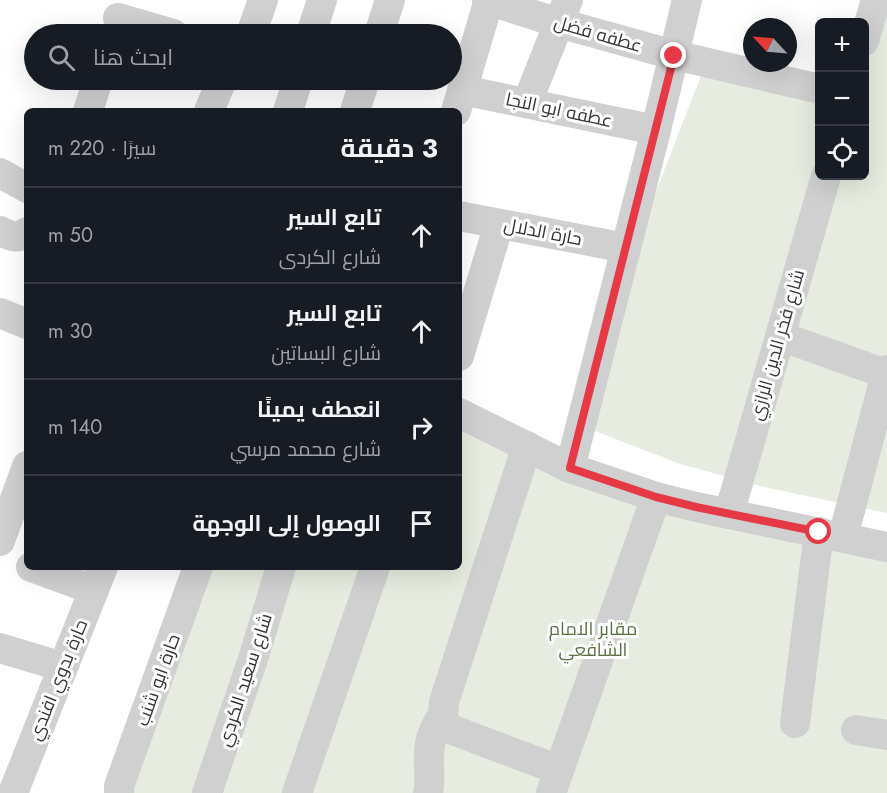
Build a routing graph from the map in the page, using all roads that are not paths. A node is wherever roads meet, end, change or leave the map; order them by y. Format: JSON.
{"nodes":[{"id":1,"x":263,"y":0,"type":"edge"},
{"id":2,"x":322,"y":0,"type":"edge"},
{"id":3,"x":390,"y":0,"type":"edge"},
{"id":4,"x":488,"y":0,"type":"edge"},
{"id":5,"x":687,"y":0,"type":"edge"},
{"id":6,"x":876,"y":0,"type":"edge"},
{"id":7,"x":563,"y":11,"type":"edge"},
{"id":8,"x":118,"y":18,"type":"edge"},
{"id":9,"x":869,"y":23,"type":"edge"},
{"id":10,"x":139,"y":24,"type":"edge"},
{"id":11,"x":255,"y":24,"type":"edge"},
{"id":12,"x":314,"y":24,"type":"edge"},
{"id":13,"x":383,"y":24,"type":"edge"},
{"id":14,"x":674,"y":56,"type":"junction"},
{"id":15,"x":815,"y":88,"type":"edge"},
{"id":16,"x":95,"y":90,"type":"edge"},
{"id":17,"x":218,"y":90,"type":"edge"},
{"id":18,"x":295,"y":90,"type":"edge"},
{"id":19,"x":362,"y":90,"type":"edge"},
{"id":20,"x":462,"y":90,"type":"edge"},
{"id":21,"x":459,"y":100,"type":"edge"},
{"id":22,"x":527,"y":103,"type":"junction"},
{"id":23,"x":89,"y":108,"type":"edge"},
{"id":24,"x":210,"y":108,"type":"edge"},
{"id":25,"x":289,"y":108,"type":"edge"},
{"id":26,"x":356,"y":108,"type":"edge"},
{"id":27,"x":656,"y":130,"type":"junction"},
{"id":28,"x":0,"y":173,"type":"edge"},
{"id":29,"x":825,"y":180,"type":"edge"},
{"id":30,"x":24,"y":186,"type":"edge"},
{"id":31,"x":462,"y":217,"type":"edge"},
{"id":32,"x":499,"y":224,"type":"junction"},
{"id":33,"x":0,"y":231,"type":"edge"},
{"id":34,"x":24,"y":234,"type":"edge"},
{"id":35,"x":626,"y":248,"type":"junction"},
{"id":36,"x":0,"y":313,"type":"edge"},
{"id":37,"x":24,"y":323,"type":"edge"},
{"id":38,"x":780,"y":336,"type":"junction"},
{"id":39,"x":462,"y":346,"type":"edge"},
{"id":40,"x":886,"y":372,"type":"edge"},
{"id":41,"x":462,"y":414,"type":"edge"},
{"id":42,"x":527,"y":446,"type":"junction"},
{"id":43,"x":570,"y":468,"type":"junction"},
{"id":44,"x":24,"y":474,"type":"edge"},
{"id":45,"x":656,"y":497,"type":"junction"},
{"id":46,"x":729,"y":514,"type":"junction"},
{"id":47,"x":831,"y":534,"type":"junction"},
{"id":48,"x":0,"y":541,"type":"edge"},
{"id":49,"x":887,"y":547,"type":"edge"},
{"id":50,"x":0,"y":556,"type":"edge"},
{"id":51,"x":24,"y":564,"type":"edge"},
{"id":52,"x":52,"y":570,"type":"edge"},
{"id":53,"x":197,"y":570,"type":"edge"},
{"id":54,"x":280,"y":570,"type":"edge"},
{"id":55,"x":374,"y":570,"type":"edge"},
{"id":56,"x":98,"y":578,"type":"edge"},
{"id":57,"x":0,"y":648,"type":"edge"},
{"id":58,"x":63,"y":667,"type":"junction"},
{"id":59,"x":443,"y":714,"type":"junction"},
{"id":60,"x":795,"y":723,"type":"dead end"},
{"id":61,"x":856,"y":730,"type":"dead end"},
{"id":62,"x":887,"y":735,"type":"edge"},
{"id":63,"x":555,"y":782,"type":"edge"},
{"id":64,"x":13,"y":793,"type":"edge"},
{"id":65,"x":119,"y":793,"type":"edge"},
{"id":66,"x":207,"y":793,"type":"edge"},
{"id":67,"x":297,"y":793,"type":"edge"},
{"id":68,"x":428,"y":793,"type":"edge"}],
"edges":[{"from":1,"to":11,"type":"street"},
{"from":2,"to":12,"type":"street"},
{"from":3,"to":13,"type":"street"},
{"from":4,"to":7,"type":"street","name":"عطفه فضل"},
{"from":4,"to":20,"type":"street"},
{"from":5,"to":14,"type":"street"},
{"from":6,"to":9,"type":"street"},
{"from":7,"to":14,"type":"street","name":"عطفه فضل"},
{"from":7,"to":22,"type":"street"},
{"from":8,"to":10,"type":"street"},
{"from":14,"to":15,"type":"street","name":"عطفه فضل"},
{"from":14,"to":27,"type":"street"},
{"from":16,"to":23,"type":"street"},
{"from":17,"to":24,"type":"street"},
{"from":18,"to":25,"type":"street"},
{"from":19,"to":26,"type":"street"},
{"from":21,"to":22,"type":"street","name":"عطفه ابو النجا"},
{"from":22,"to":27,"type":"street","name":"عطفه ابو النجا"},
{"from":27,"to":35,"type":"street"},
{"from":28,"to":30,"type":"street"},
{"from":29,"to":38,"type":"street","name":"شارع فخر الدين الرازي"},
{"from":31,"to":32,"type":"street","name":"حارة الدلال"},
{"from":32,"to":35,"type":"street","name":"حارة الدلال"},
{"from":32,"to":39,"type":"street"},
{"from":33,"to":34,"type":"street"},
{"from":35,"to":43,"type":"street"},
{"from":36,"to":37,"type":"street"},
{"from":38,"to":40,"type":"street"},
{"from":38,"to":46,"type":"street","name":"شارع فخر الدين الرازي"},
{"from":40,"to":47,"type":"street"},
{"from":41,"to":42,"type":"street"},
{"from":42,"to":43,"type":"street"},
{"from":42,"to":59,"type":"street"},
{"from":43,"to":45,"type":"street"},
{"from":44,"to":48,"type":"street"},
{"from":45,"to":46,"type":"street"},
{"from":45,"to":63,"type":"street"},
{"from":46,"to":47,"type":"street"},
{"from":47,"to":49,"type":"street"},
{"from":47,"to":60,"type":"street"},
{"from":50,"to":51,"type":"street"},
{"from":52,"to":56,"type":"street"},
{"from":53,"to":65,"type":"street","name":"حارة ابو شنب"},
{"from":54,"to":66,"type":"street","name":"شارع سعيد الكردي"},
{"from":55,"to":67,"type":"street"},
{"from":56,"to":58,"type":"street","name":"حارة بدوي افندي"},
{"from":57,"to":58,"type":"street"},
{"from":58,"to":64,"type":"street","name":"حارة بدوي افندي"},
{"from":59,"to":63,"type":"street"},
{"from":59,"to":68,"type":"street"},
{"from":61,"to":62,"type":"street"}]}
